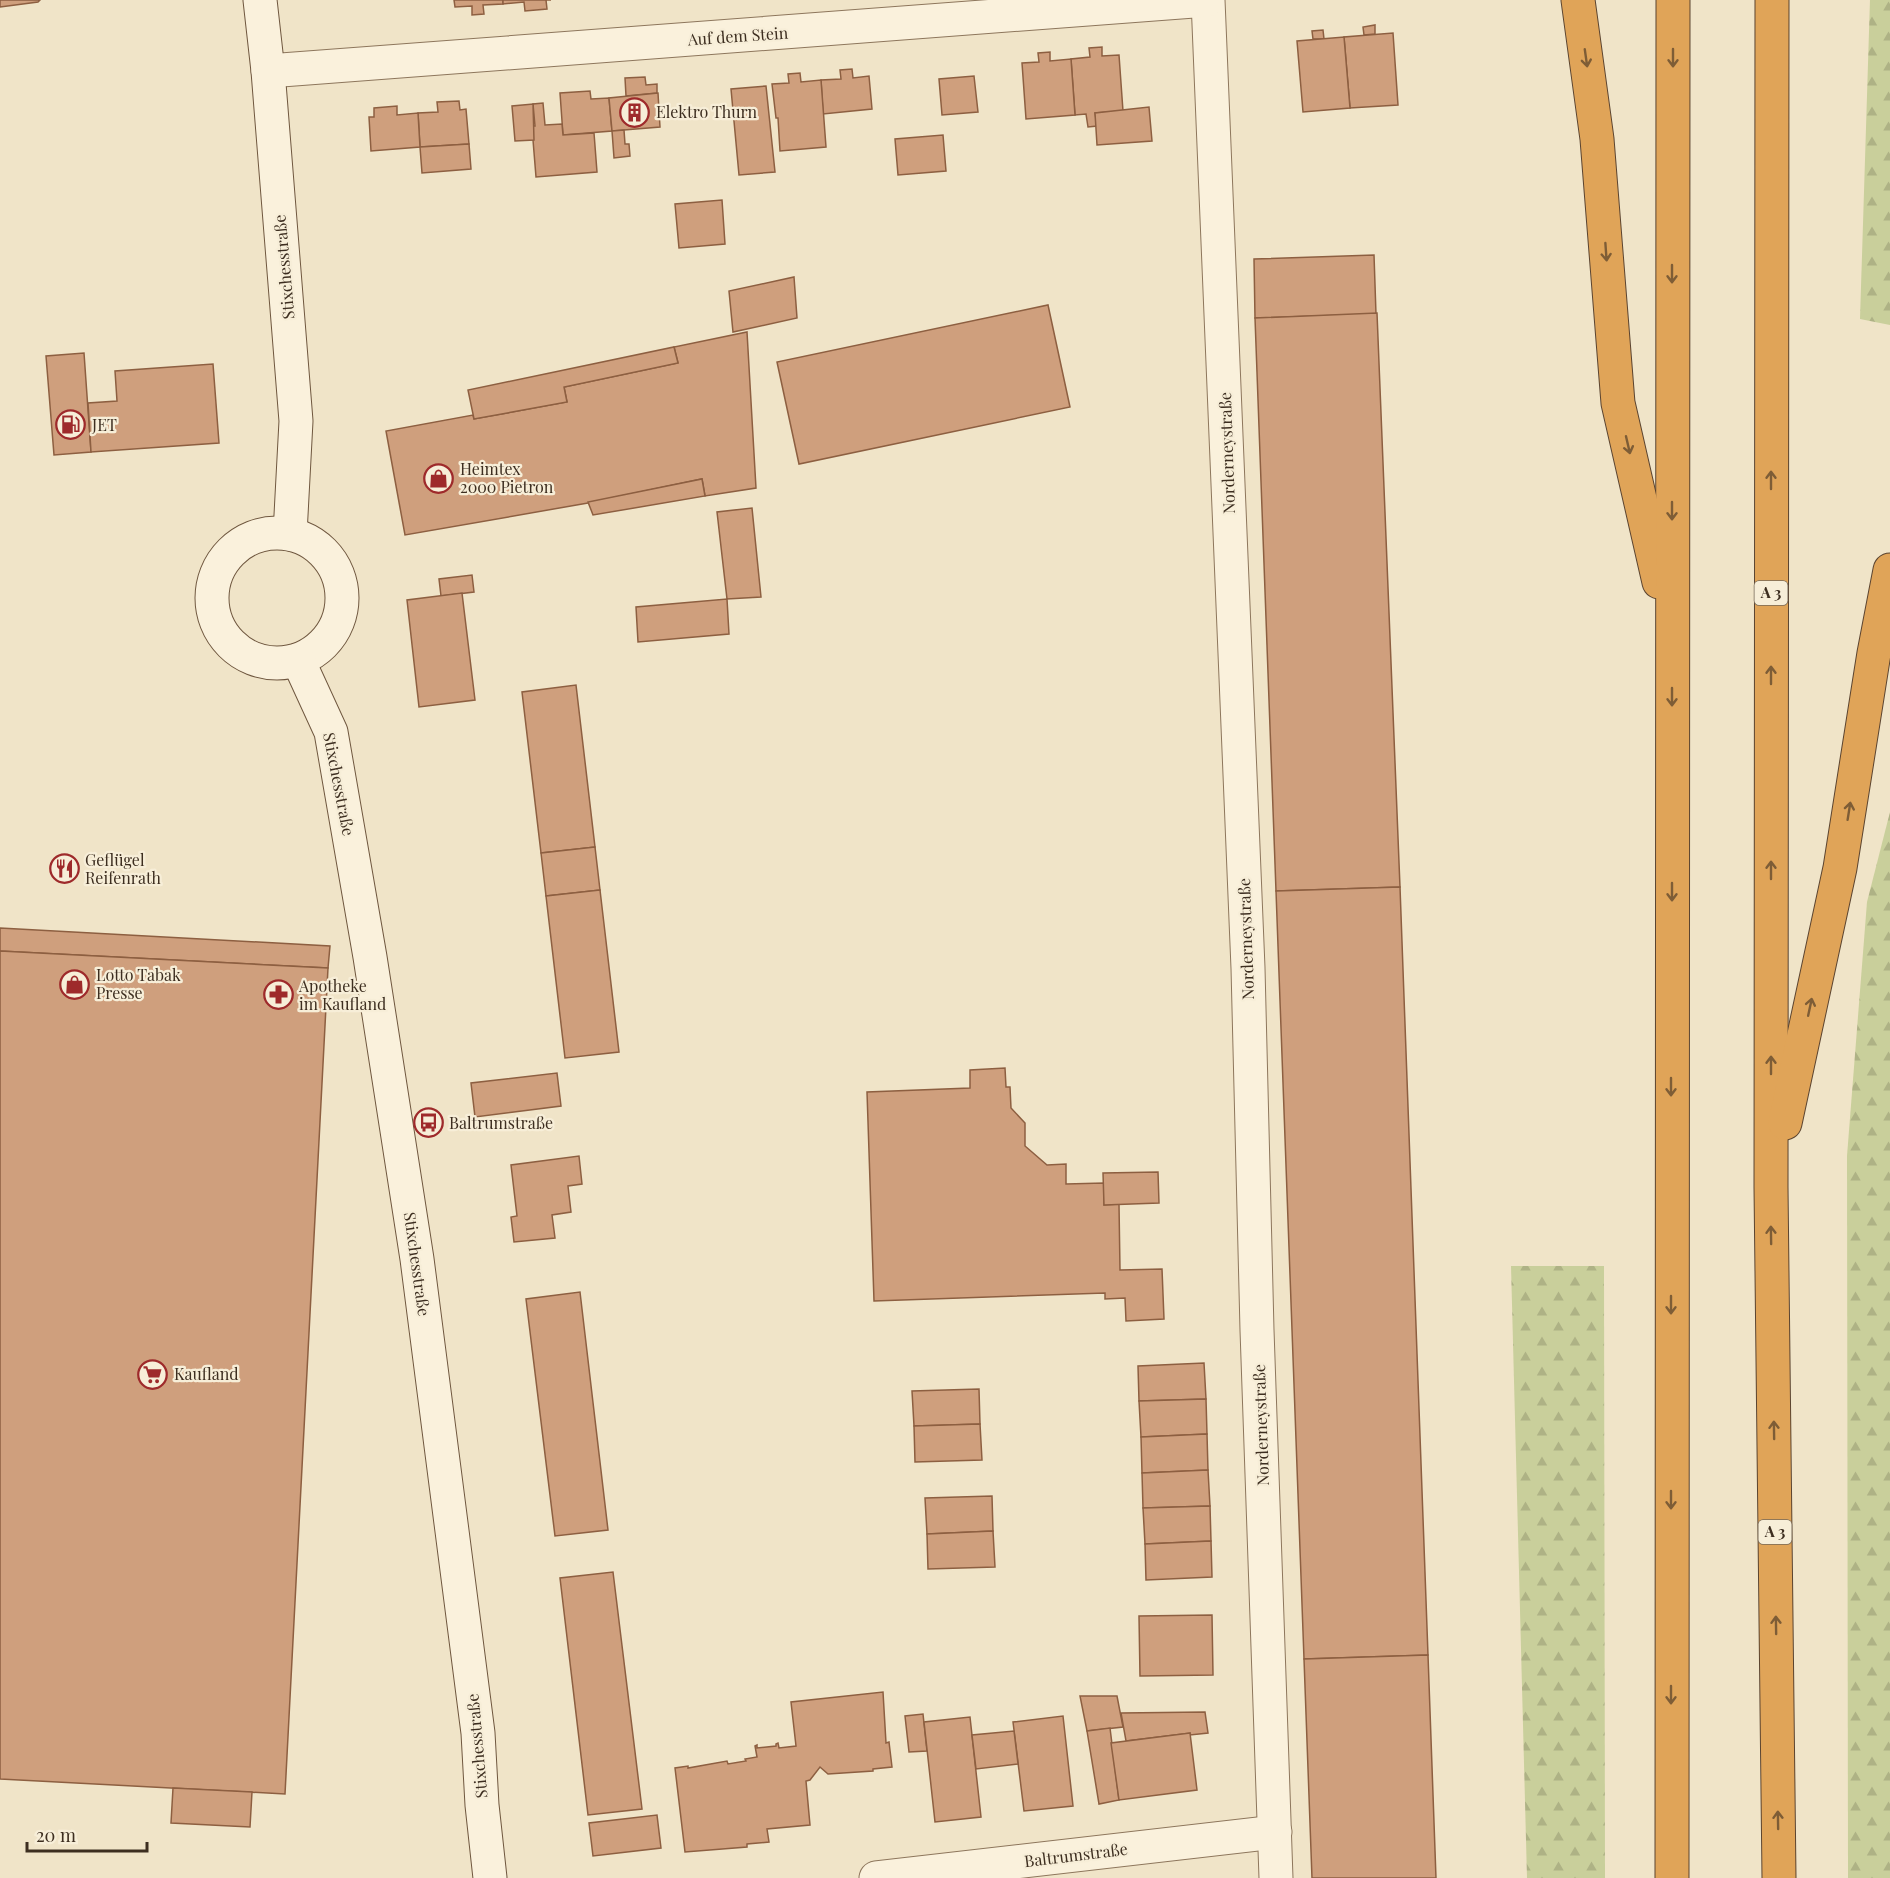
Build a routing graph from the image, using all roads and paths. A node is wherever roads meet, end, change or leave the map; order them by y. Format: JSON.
{"nodes":[{"id":1,"x":260,"y":0,"type":"edge"},
{"id":2,"x":1208,"y":0,"type":"edge"},
{"id":3,"x":1578,"y":0,"type":"edge"},
{"id":4,"x":1672,"y":0,"type":"edge"},
{"id":5,"x":1772,"y":0,"type":"edge"},
{"id":6,"x":268,"y":71,"type":"junction"},
{"id":7,"x":290,"y":534,"type":"junction"},
{"id":8,"x":1890,"y":570,"type":"edge"},
{"id":9,"x":1672,"y":638,"type":"junction"},
{"id":10,"x":298,"y":660,"type":"junction"},
{"id":11,"x":1771,"y":1187,"type":"junction"},
{"id":12,"x":1275,"y":1832,"type":"junction"},
{"id":13,"x":490,"y":1878,"type":"edge"},
{"id":14,"x":876,"y":1878,"type":"edge"},
{"id":15,"x":1276,"y":1878,"type":"edge"},
{"id":16,"x":1672,"y":1878,"type":"edge"},
{"id":17,"x":1779,"y":1878,"type":"edge"}],
"edges":[{"from":1,"to":6,"type":"street","name":"Stixchesstraße"},
{"from":2,"to":6,"type":"street","name":"Auf dem Stein"},
{"from":2,"to":12,"type":"street","name":"Norderneystraße"},
{"from":3,"to":9,"type":"highway","one_way":true},
{"from":4,"to":9,"type":"highway","one_way":true},
{"from":11,"to":5,"type":"highway","number":"A 3","one_way":true},
{"from":6,"to":7,"type":"street","name":"Stixchesstraße"},
{"from":7,"to":10,"type":"street"},
{"from":7,"to":10,"type":"street"},
{"from":11,"to":8,"type":"highway","one_way":true},
{"from":9,"to":16,"type":"highway","one_way":true},
{"from":10,"to":13,"type":"street","name":"Stixchesstraße"},
{"from":17,"to":11,"type":"highway","number":"A 3","one_way":true},
{"from":12,"to":14,"type":"street","name":"Baltrumstraße"},
{"from":12,"to":15,"type":"street","name":"Norderneystraße"}]}
